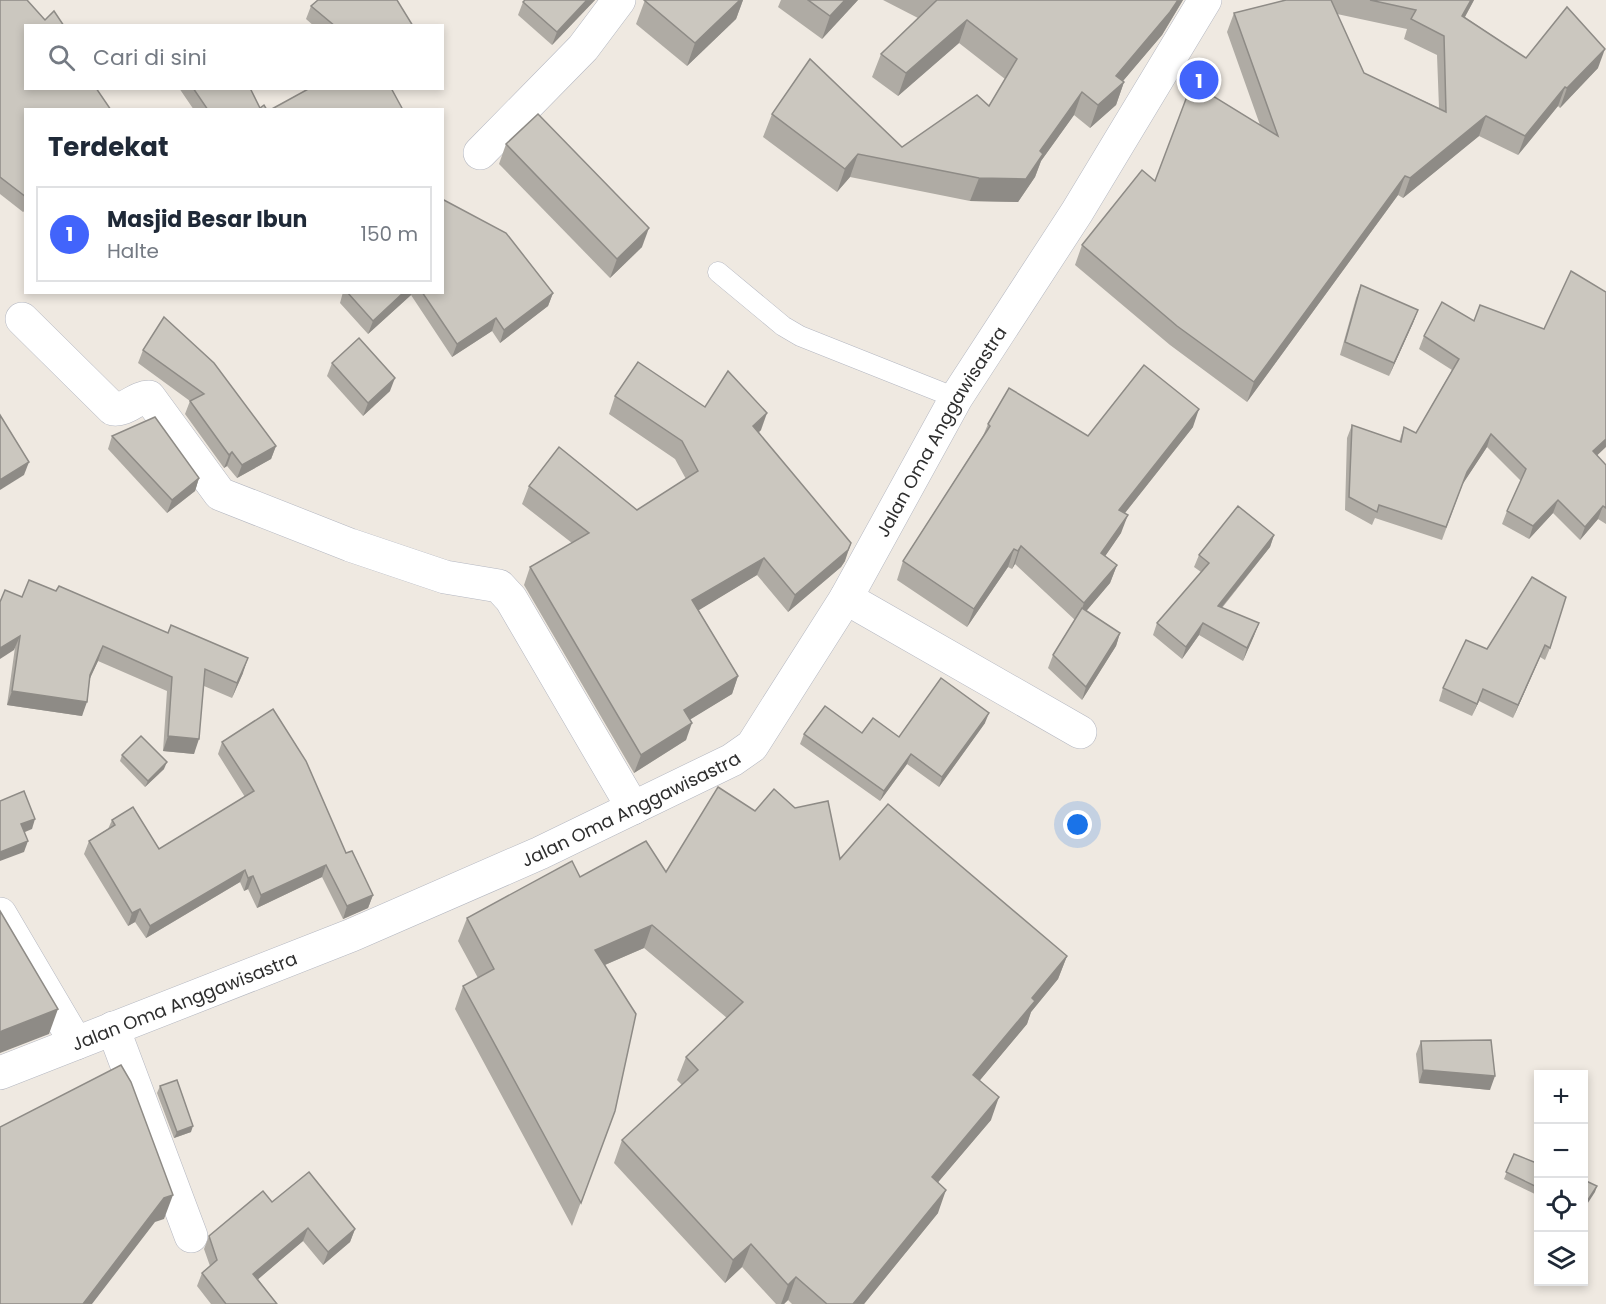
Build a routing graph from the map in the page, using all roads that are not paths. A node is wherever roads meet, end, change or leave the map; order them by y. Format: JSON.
{"nodes":[{"id":1,"x":619,"y":0,"type":"edge"},
{"id":2,"x":1205,"y":0,"type":"edge"},
{"id":3,"x":480,"y":153,"type":"dead end"},
{"id":4,"x":718,"y":272,"type":"dead end"},
{"id":5,"x":22,"y":319,"type":"dead end"},
{"id":6,"x":956,"y":398,"type":"junction"},
{"id":7,"x":846,"y":598,"type":"junction"},
{"id":8,"x":1080,"y":732,"type":"dead end"},
{"id":9,"x":633,"y":808,"type":"junction"},
{"id":10,"x":0,"y":914,"type":"edge"},
{"id":11,"x":113,"y":1028,"type":"junction"},
{"id":12,"x":76,"y":1043,"type":"junction"},
{"id":13,"x":0,"y":1073,"type":"edge"},
{"id":14,"x":191,"y":1236,"type":"dead end"}],
"edges":[{"from":1,"to":3,"type":"main road"},
{"from":2,"to":6,"type":"main road","name":"Jalan Oma Anggawisastra"},
{"from":4,"to":6,"type":"lane"},
{"from":5,"to":9,"type":"main road"},
{"from":6,"to":7,"type":"main road","name":"Jalan Oma Anggawisastra"},
{"from":7,"to":8,"type":"main road"},
{"from":7,"to":9,"type":"main road","name":"Jalan Oma Anggawisastra"},
{"from":9,"to":11,"type":"main road","name":"Jalan Oma Anggawisastra"},
{"from":10,"to":12,"type":"main road"},
{"from":11,"to":12,"type":"main road","name":"Jalan Oma Anggawisastra"},
{"from":11,"to":14,"type":"main road"},
{"from":12,"to":13,"type":"main road","name":"Jalan Oma Anggawisastra"}]}
